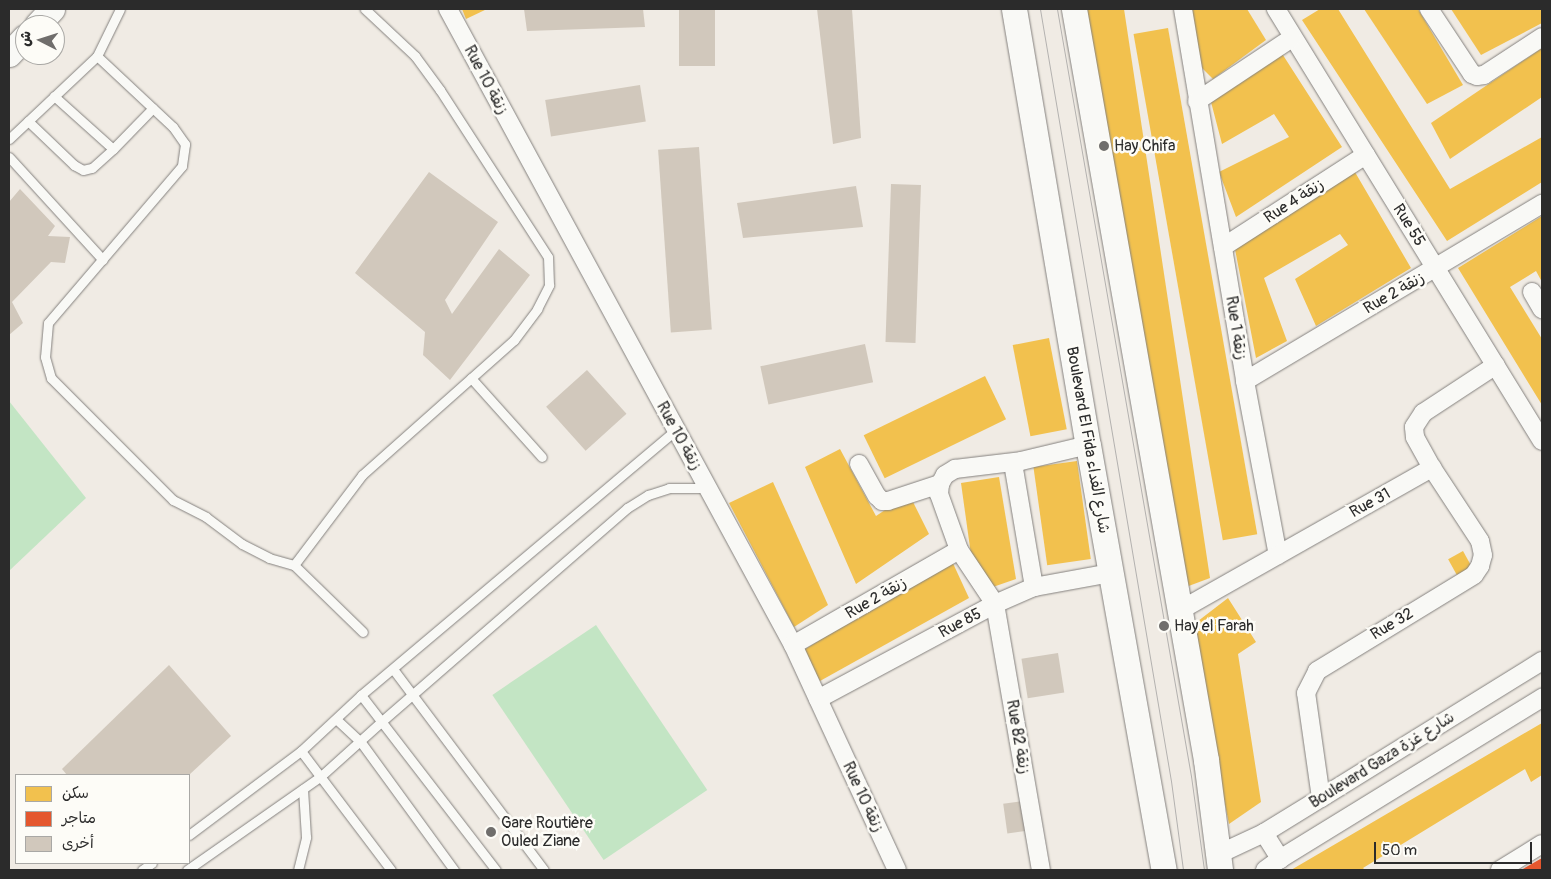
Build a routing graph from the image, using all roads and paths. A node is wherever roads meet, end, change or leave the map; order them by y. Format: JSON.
{"nodes":[{"id":1,"x":120,"y":9,"type":"edge"},
{"id":2,"x":365,"y":9,"type":"edge"},
{"id":3,"x":378,"y":9,"type":"edge"},
{"id":4,"x":448,"y":9,"type":"edge"},
{"id":5,"x":1014,"y":9,"type":"edge"},
{"id":6,"x":1074,"y":9,"type":"edge"},
{"id":7,"x":1183,"y":9,"type":"edge"},
{"id":8,"x":1276,"y":9,"type":"edge"},
{"id":9,"x":1429,"y":9,"type":"edge"},
{"id":10,"x":379,"y":19,"type":"junction"},
{"id":11,"x":1542,"y":37,"type":"edge"},
{"id":12,"x":1292,"y":38,"type":"junction"},
{"id":13,"x":97,"y":56,"type":"junction"},
{"id":14,"x":54,"y":96,"type":"junction"},
{"id":15,"x":1197,"y":101,"type":"junction"},
{"id":16,"x":153,"y":108,"type":"junction"},
{"id":17,"x":28,"y":121,"type":"junction"},
{"id":18,"x":9,"y":139,"type":"edge"},
{"id":19,"x":113,"y":149,"type":"junction"},
{"id":20,"x":1366,"y":155,"type":"junction"},
{"id":21,"x":9,"y":157,"type":"edge"},
{"id":22,"x":1542,"y":204,"type":"edge"},
{"id":23,"x":1223,"y":247,"type":"junction"},
{"id":24,"x":103,"y":260,"type":"junction"},
{"id":25,"x":1437,"y":268,"type":"junction"},
{"id":26,"x":1532,"y":292,"type":"dead end"},
{"id":27,"x":1542,"y":309,"type":"edge"},
{"id":28,"x":1496,"y":366,"type":"junction"},
{"id":29,"x":471,"y":378,"type":"junction"},
{"id":30,"x":1244,"y":381,"type":"junction"},
{"id":31,"x":676,"y":430,"type":"junction"},
{"id":32,"x":1542,"y":441,"type":"edge"},
{"id":33,"x":1088,"y":446,"type":"junction"},
{"id":34,"x":542,"y":456,"type":"dead end"},
{"id":35,"x":1017,"y":462,"type":"junction"},
{"id":36,"x":859,"y":464,"type":"dead end"},
{"id":37,"x":1432,"y":468,"type":"junction"},
{"id":38,"x":940,"y":484,"type":"junction"},
{"id":39,"x":707,"y":488,"type":"junction"},
{"id":40,"x":959,"y":550,"type":"junction"},
{"id":41,"x":1278,"y":555,"type":"junction"},
{"id":42,"x":294,"y":564,"type":"junction"},
{"id":43,"x":1111,"y":573,"type":"junction"},
{"id":44,"x":1038,"y":585,"type":"junction"},
{"id":45,"x":995,"y":604,"type":"junction"},
{"id":46,"x":1179,"y":611,"type":"junction"},
{"id":47,"x":363,"y":632,"type":"dead end"},
{"id":48,"x":793,"y":645,"type":"junction"},
{"id":49,"x":1542,"y":661,"type":"edge"},
{"id":50,"x":393,"y":669,"type":"junction"},
{"id":51,"x":413,"y":694,"type":"junction"},
{"id":52,"x":361,"y":696,"type":"junction"},
{"id":53,"x":1542,"y":698,"type":"edge"},
{"id":54,"x":818,"y":699,"type":"junction"},
{"id":55,"x":336,"y":719,"type":"junction"},
{"id":56,"x":382,"y":721,"type":"junction"},
{"id":57,"x":360,"y":741,"type":"junction"},
{"id":58,"x":301,"y":751,"type":"junction"},
{"id":59,"x":321,"y":776,"type":"junction"},
{"id":60,"x":303,"y":789,"type":"junction"},
{"id":61,"x":1321,"y":798,"type":"junction"},
{"id":62,"x":1264,"y":833,"type":"junction"},
{"id":63,"x":190,"y":834,"type":"edge"},
{"id":64,"x":1542,"y":844,"type":"edge"},
{"id":65,"x":1280,"y":859,"type":"junction"},
{"id":66,"x":1219,"y":862,"type":"edge"},
{"id":67,"x":187,"y":870,"type":"edge"},
{"id":68,"x":298,"y":870,"type":"edge"},
{"id":69,"x":391,"y":870,"type":"edge"},
{"id":70,"x":454,"y":870,"type":"edge"},
{"id":71,"x":496,"y":870,"type":"edge"},
{"id":72,"x":544,"y":870,"type":"edge"},
{"id":73,"x":897,"y":870,"type":"edge"},
{"id":74,"x":1041,"y":870,"type":"edge"},
{"id":75,"x":1164,"y":870,"type":"edge"},
{"id":76,"x":1265,"y":870,"type":"edge"},
{"id":77,"x":1500,"y":870,"type":"edge"}],
"edges":[{"from":1,"to":13,"type":"lane"},
{"from":2,"to":10,"type":"lane"},
{"from":3,"to":10,"type":"lane"},
{"from":4,"to":31,"type":"street","name":"Rue 10 زنقة"},
{"from":5,"to":33,"type":"main road","name":"Boulevard El Fida شارع الفداء"},
{"from":6,"to":46,"type":"main road"},
{"from":7,"to":15,"type":"street","name":"Rue 1 زنقة"},
{"from":8,"to":12,"type":"street","name":"Rue 55"},
{"from":9,"to":11,"type":"street"},
{"from":10,"to":29,"type":"lane"},
{"from":12,"to":15,"type":"street"},
{"from":12,"to":20,"type":"street","name":"Rue 55"},
{"from":13,"to":14,"type":"lane"},
{"from":13,"to":16,"type":"lane"},
{"from":14,"to":17,"type":"lane"},
{"from":14,"to":19,"type":"lane"},
{"from":15,"to":23,"type":"street","name":"Rue 1 زنقة"},
{"from":16,"to":19,"type":"lane"},
{"from":16,"to":24,"type":"lane"},
{"from":17,"to":18,"type":"lane"},
{"from":17,"to":19,"type":"lane"},
{"from":20,"to":23,"type":"street","name":"Rue 4 زنقة"},
{"from":20,"to":25,"type":"street","name":"Rue 55"},
{"from":21,"to":24,"type":"lane"},
{"from":22,"to":25,"type":"street","name":"Rue 2 زنقة"},
{"from":23,"to":30,"type":"street","name":"Rue 1 زنقة"},
{"from":24,"to":42,"type":"lane"},
{"from":25,"to":28,"type":"street","name":"Rue 55"},
{"from":25,"to":30,"type":"street","name":"Rue 2 زنقة"},
{"from":26,"to":27,"type":"street"},
{"from":28,"to":32,"type":"street","name":"Rue 55"},
{"from":28,"to":37,"type":"street"},
{"from":29,"to":34,"type":"lane"},
{"from":29,"to":42,"type":"lane"},
{"from":30,"to":41,"type":"street","name":"Rue 1 زنقة"},
{"from":31,"to":39,"type":"street","name":"Rue 10 زنقة"},
{"from":31,"to":50,"type":"lane"},
{"from":33,"to":35,"type":"street"},
{"from":33,"to":43,"type":"main road","name":"Boulevard El Fida شارع الفداء"},
{"from":35,"to":38,"type":"street"},
{"from":35,"to":44,"type":"street"},
{"from":36,"to":38,"type":"street"},
{"from":37,"to":41,"type":"street","name":"Rue 31"},
{"from":37,"to":61,"type":"street","name":"Rue 32"},
{"from":38,"to":40,"type":"street"},
{"from":39,"to":48,"type":"street","name":"Rue 10 زنقة"},
{"from":39,"to":51,"type":"lane"},
{"from":40,"to":45,"type":"street"},
{"from":40,"to":48,"type":"street","name":"Rue 2 زنقة"},
{"from":41,"to":46,"type":"street","name":"Rue 31"},
{"from":42,"to":47,"type":"lane"},
{"from":43,"to":44,"type":"street","name":"Rue 85"},
{"from":43,"to":75,"type":"main road","name":"Boulevard El Fida شارع الفداء"},
{"from":44,"to":45,"type":"street","name":"Rue 85"},
{"from":45,"to":54,"type":"street","name":"Rue 85"},
{"from":45,"to":74,"type":"street","name":"Rue 82 زنقة"},
{"from":46,"to":66,"type":"main road"},
{"from":48,"to":54,"type":"street","name":"Rue 10 زنقة"},
{"from":49,"to":61,"type":"street","name":"Boulevard Gaza شارع غزة"},
{"from":50,"to":51,"type":"lane"},
{"from":50,"to":52,"type":"lane"},
{"from":51,"to":56,"type":"lane"},
{"from":51,"to":72,"type":"lane"},
{"from":52,"to":55,"type":"lane"},
{"from":52,"to":56,"type":"lane"},
{"from":53,"to":65,"type":"street","name":"Boulevard Gaza شارع غزة"},
{"from":54,"to":73,"type":"street","name":"Rue 10 زنقة"},
{"from":55,"to":57,"type":"lane"},
{"from":55,"to":58,"type":"lane"},
{"from":56,"to":57,"type":"lane"},
{"from":56,"to":71,"type":"lane"},
{"from":57,"to":59,"type":"lane"},
{"from":57,"to":70,"type":"lane"},
{"from":58,"to":59,"type":"lane"},
{"from":58,"to":63,"type":"lane"},
{"from":59,"to":60,"type":"lane"},
{"from":59,"to":69,"type":"lane"},
{"from":60,"to":67,"type":"lane"},
{"from":60,"to":68,"type":"lane"},
{"from":61,"to":62,"type":"street","name":"Boulevard Gaza شارع غزة"},
{"from":62,"to":65,"type":"street"},
{"from":62,"to":66,"type":"street","name":"Boulevard Gaza شارع غزة"},
{"from":64,"to":77,"type":"street"},
{"from":65,"to":76,"type":"street","name":"Boulevard Gaza شارع غزة"}]}
